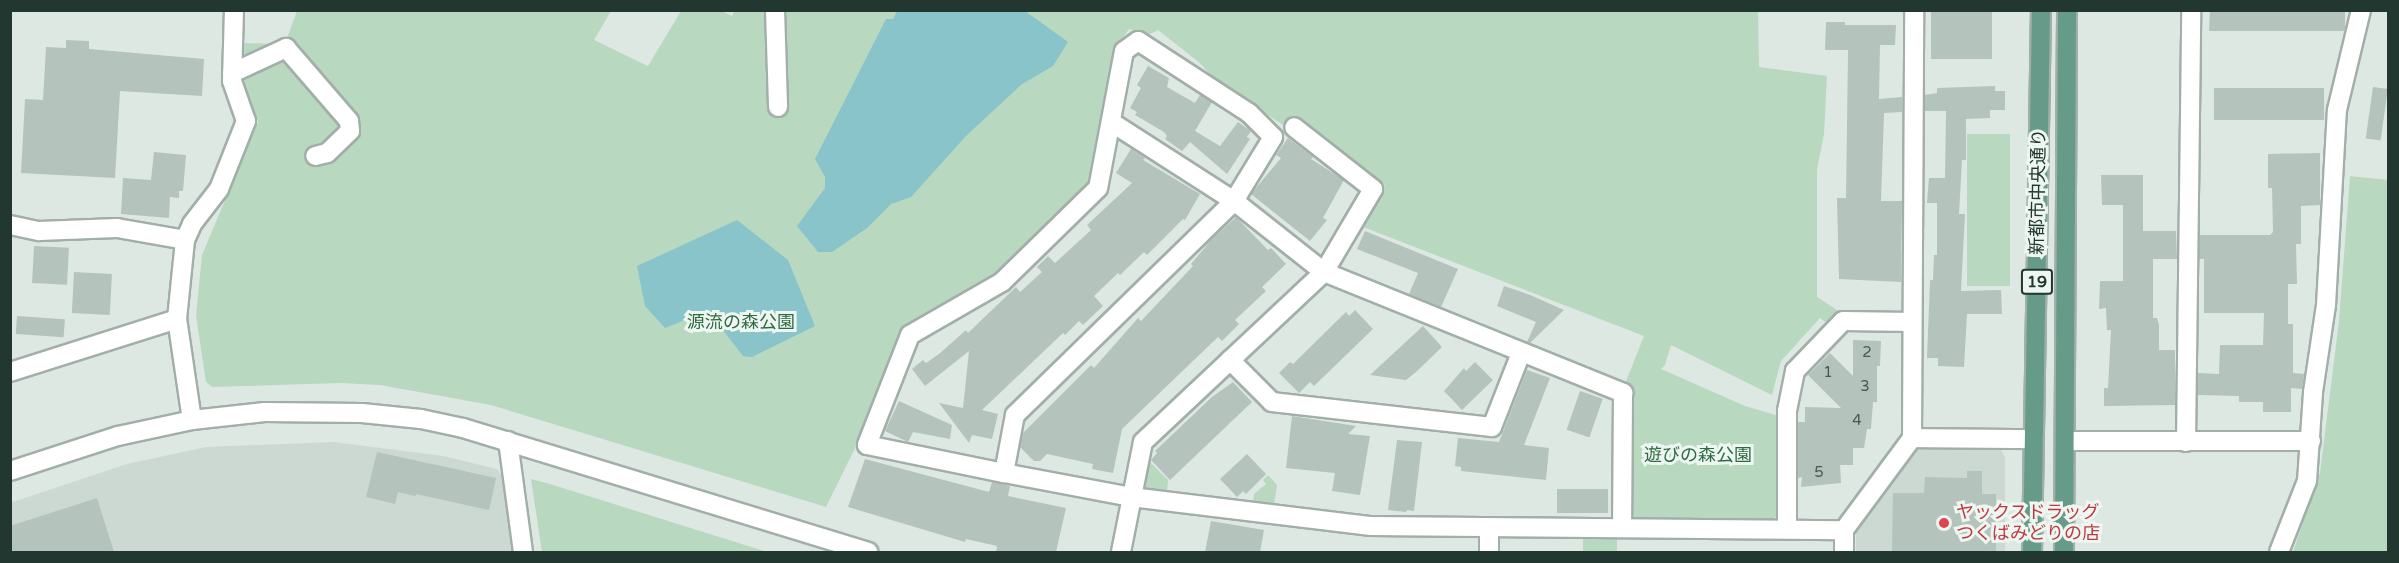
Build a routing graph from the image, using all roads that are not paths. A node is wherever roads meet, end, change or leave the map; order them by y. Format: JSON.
{"nodes":[{"id":1,"x":234,"y":10,"type":"edge"},
{"id":2,"x":775,"y":10,"type":"edge"},
{"id":3,"x":1914,"y":10,"type":"edge"},
{"id":4,"x":2041,"y":10,"type":"edge"},
{"id":5,"x":2067,"y":10,"type":"edge"},
{"id":6,"x":2191,"y":10,"type":"edge"},
{"id":7,"x":2361,"y":10,"type":"edge"},
{"id":8,"x":232,"y":73,"type":"junction"},
{"id":9,"x":778,"y":107,"type":"dead end"},
{"id":10,"x":1111,"y":122,"type":"junction"},
{"id":11,"x":1294,"y":127,"type":"dead end"},
{"id":12,"x":315,"y":156,"type":"dead end"},
{"id":13,"x":1234,"y":201,"type":"junction"},
{"id":14,"x":10,"y":225,"type":"edge"},
{"id":15,"x":185,"y":240,"type":"junction"},
{"id":16,"x":1324,"y":272,"type":"junction"},
{"id":17,"x":177,"y":320,"type":"junction"},
{"id":18,"x":1912,"y":322,"type":"junction"},
{"id":19,"x":1521,"y":353,"type":"junction"},
{"id":20,"x":1230,"y":360,"type":"junction"},
{"id":21,"x":10,"y":372,"type":"edge"},
{"id":22,"x":192,"y":420,"type":"junction"},
{"id":23,"x":1912,"y":438,"type":"junction"},
{"id":24,"x":2034,"y":439,"type":"junction"},
{"id":25,"x":508,"y":441,"type":"junction"},
{"id":26,"x":2065,"y":441,"type":"junction"},
{"id":27,"x":2311,"y":441,"type":"junction"},
{"id":28,"x":2186,"y":442,"type":"junction"},
{"id":29,"x":10,"y":471,"type":"edge"},
{"id":30,"x":1004,"y":473,"type":"junction"},
{"id":31,"x":1131,"y":497,"type":"junction"},
{"id":32,"x":1622,"y":527,"type":"junction"},
{"id":33,"x":1787,"y":528,"type":"junction"},
{"id":34,"x":1489,"y":529,"type":"junction"},
{"id":35,"x":1844,"y":530,"type":"junction"},
{"id":36,"x":522,"y":552,"type":"edge"},
{"id":37,"x":868,"y":552,"type":"edge"},
{"id":38,"x":1121,"y":552,"type":"edge"},
{"id":39,"x":1489,"y":552,"type":"edge"},
{"id":40,"x":1844,"y":552,"type":"edge"},
{"id":41,"x":2032,"y":552,"type":"edge"},
{"id":42,"x":2064,"y":552,"type":"edge"},
{"id":43,"x":2279,"y":552,"type":"edge"}],
"edges":[{"from":1,"to":8,"type":"street"},
{"from":2,"to":9,"type":"street"},
{"from":3,"to":18,"type":"street"},
{"from":4,"to":24,"type":"main road","name":"新都市中央通り","number":"19"},
{"from":5,"to":26,"type":"main road","name":"新都市中央通り","number":"19"},
{"from":6,"to":28,"type":"street"},
{"from":7,"to":27,"type":"street"},
{"from":8,"to":12,"type":"street"},
{"from":8,"to":15,"type":"street"},
{"from":10,"to":13,"type":"street"},
{"from":10,"to":13,"type":"street"},
{"from":10,"to":30,"type":"street"},
{"from":11,"to":16,"type":"street"},
{"from":13,"to":16,"type":"street"},
{"from":13,"to":30,"type":"street"},
{"from":14,"to":15,"type":"street"},
{"from":15,"to":17,"type":"street"},
{"from":16,"to":19,"type":"street"},
{"from":16,"to":20,"type":"street"},
{"from":17,"to":21,"type":"street"},
{"from":17,"to":22,"type":"street"},
{"from":18,"to":23,"type":"street"},
{"from":18,"to":33,"type":"street"},
{"from":19,"to":20,"type":"street"},
{"from":19,"to":32,"type":"street"},
{"from":20,"to":31,"type":"street"},
{"from":22,"to":25,"type":"street"},
{"from":22,"to":29,"type":"street"},
{"from":23,"to":24,"type":"street"},
{"from":23,"to":35,"type":"street"},
{"from":24,"to":41,"type":"main road","name":"新都市中央通り","number":"19"},
{"from":25,"to":36,"type":"street"},
{"from":25,"to":37,"type":"street"},
{"from":26,"to":28,"type":"street"},
{"from":26,"to":42,"type":"main road","name":"新都市中央通り","number":"19"},
{"from":27,"to":28,"type":"street"},
{"from":27,"to":43,"type":"street"},
{"from":30,"to":31,"type":"street"},
{"from":31,"to":34,"type":"street"},
{"from":31,"to":38,"type":"street"},
{"from":32,"to":33,"type":"street"},
{"from":32,"to":34,"type":"street"},
{"from":33,"to":35,"type":"street"},
{"from":34,"to":39,"type":"street"},
{"from":35,"to":40,"type":"street"}]}
